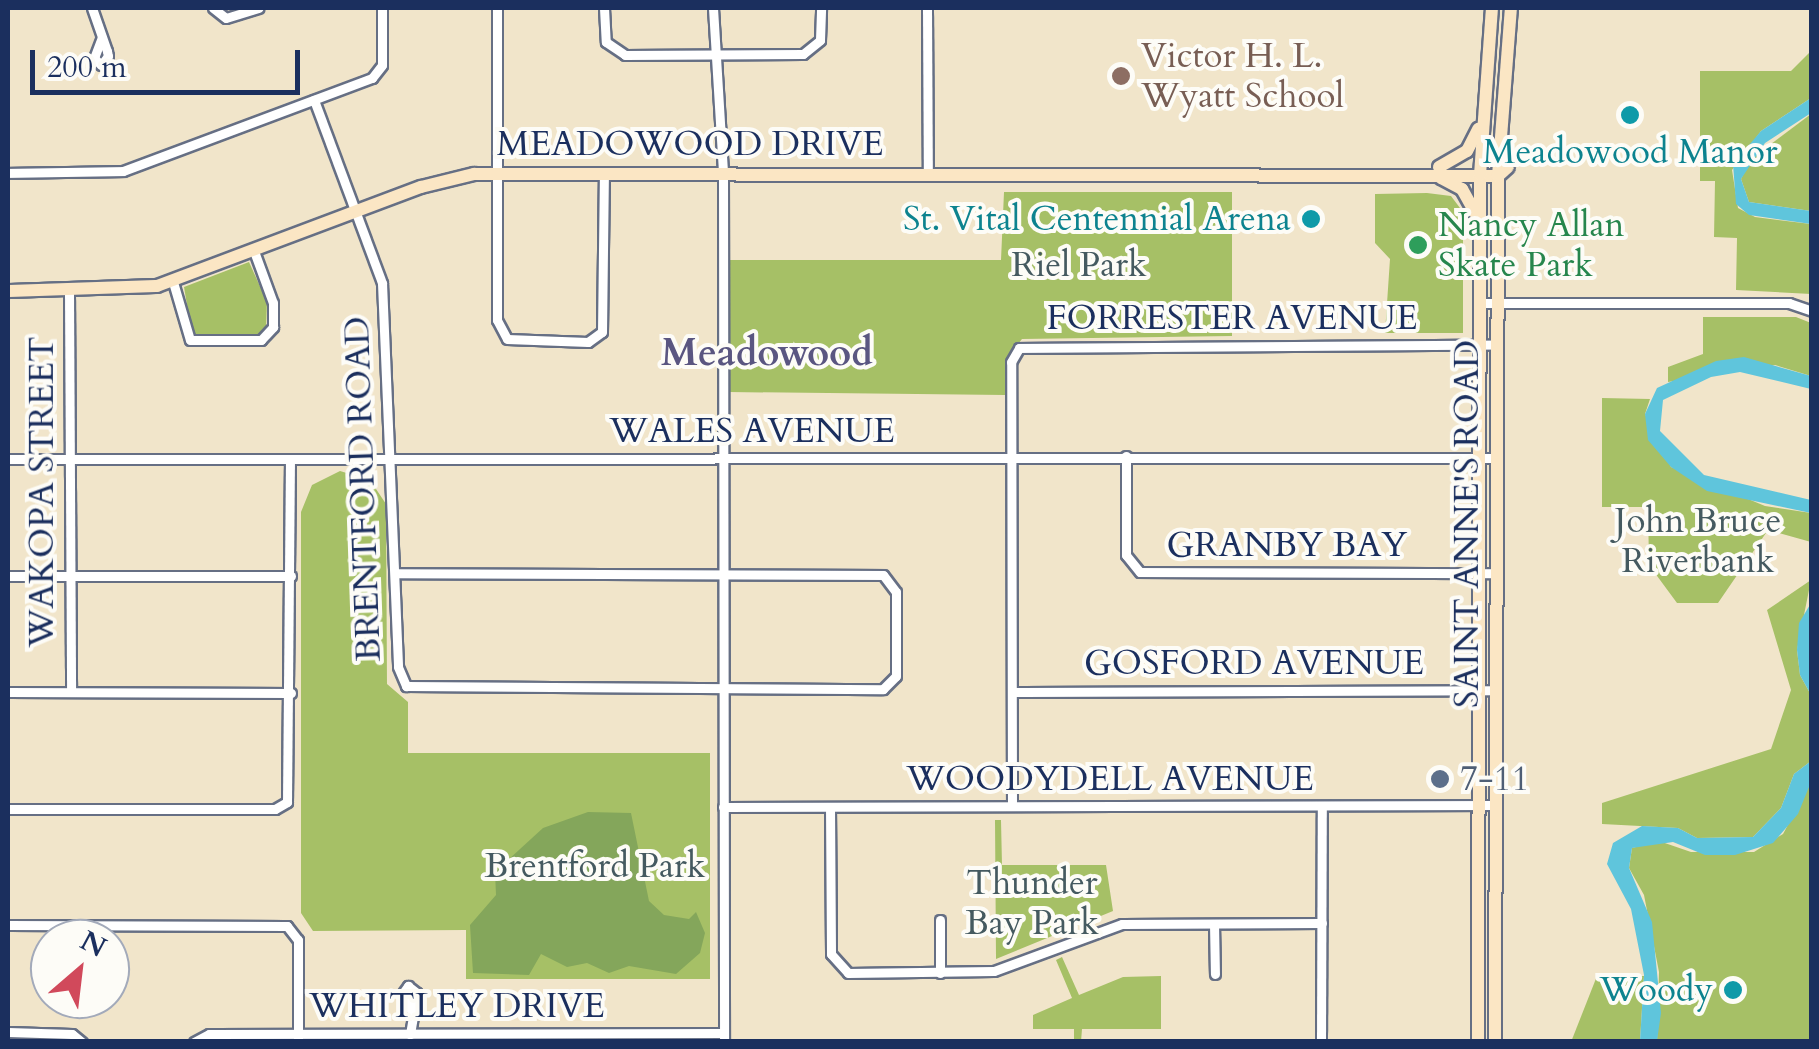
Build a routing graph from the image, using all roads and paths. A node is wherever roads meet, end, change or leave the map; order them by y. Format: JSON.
{"nodes":[{"id":1,"x":92,"y":8,"type":"edge"},
{"id":2,"x":213,"y":8,"type":"edge"},
{"id":3,"x":259,"y":8,"type":"edge"},
{"id":4,"x":382,"y":8,"type":"edge"},
{"id":5,"x":497,"y":8,"type":"edge"},
{"id":6,"x":604,"y":8,"type":"edge"},
{"id":7,"x":713,"y":8,"type":"edge"},
{"id":8,"x":821,"y":8,"type":"edge"},
{"id":9,"x":928,"y":8,"type":"edge"},
{"id":10,"x":1492,"y":8,"type":"edge"},
{"id":11,"x":1510,"y":8,"type":"edge"},
{"id":12,"x":102,"y":38,"type":"dead end"},
{"id":13,"x":714,"y":54,"type":"junction"},
{"id":14,"x":314,"y":100,"type":"junction"},
{"id":15,"x":1482,"y":108,"type":"junction"},
{"id":16,"x":1436,"y":171,"type":"junction"},
{"id":17,"x":1480,"y":171,"type":"junction"},
{"id":18,"x":1498,"y":171,"type":"junction"},
{"id":19,"x":8,"y":173,"type":"edge"},
{"id":20,"x":497,"y":174,"type":"junction"},
{"id":21,"x":604,"y":174,"type":"junction"},
{"id":22,"x":723,"y":174,"type":"junction"},
{"id":23,"x":928,"y":174,"type":"junction"},
{"id":24,"x":356,"y":212,"type":"junction"},
{"id":25,"x":1480,"y":231,"type":"junction"},
{"id":26,"x":254,"y":251,"type":"junction"},
{"id":27,"x":172,"y":282,"type":"junction"},
{"id":28,"x":8,"y":291,"type":"edge"},
{"id":29,"x":69,"y":292,"type":"junction"},
{"id":30,"x":1479,"y":302,"type":"junction"},
{"id":31,"x":1497,"y":303,"type":"junction"},
{"id":32,"x":1812,"y":311,"type":"edge"},
{"id":33,"x":1480,"y":345,"type":"junction"},
{"id":34,"x":1498,"y":345,"type":"junction"},
{"id":35,"x":1126,"y":456,"type":"junction"},
{"id":36,"x":723,"y":458,"type":"junction"},
{"id":37,"x":1013,"y":458,"type":"junction"},
{"id":38,"x":1480,"y":458,"type":"junction"},
{"id":39,"x":1497,"y":458,"type":"junction"},
{"id":40,"x":8,"y":459,"type":"edge"},
{"id":41,"x":70,"y":459,"type":"junction"},
{"id":42,"x":290,"y":459,"type":"junction"},
{"id":43,"x":388,"y":459,"type":"junction"},
{"id":44,"x":1479,"y":569,"type":"junction"},
{"id":45,"x":1496,"y":570,"type":"junction"},
{"id":46,"x":397,"y":574,"type":"junction"},
{"id":47,"x":723,"y":575,"type":"junction"},
{"id":48,"x":8,"y":576,"type":"edge"},
{"id":49,"x":70,"y":576,"type":"junction"},
{"id":50,"x":290,"y":576,"type":"junction"},
{"id":51,"x":723,"y":690,"type":"junction"},
{"id":52,"x":1479,"y":690,"type":"junction"},
{"id":53,"x":1496,"y":690,"type":"junction"},
{"id":54,"x":8,"y":692,"type":"edge"},
{"id":55,"x":71,"y":692,"type":"junction"},
{"id":56,"x":1012,"y":692,"type":"junction"},
{"id":57,"x":291,"y":693,"type":"junction"},
{"id":58,"x":1479,"y":805,"type":"junction"},
{"id":59,"x":1496,"y":805,"type":"junction"},
{"id":60,"x":1012,"y":806,"type":"junction"},
{"id":61,"x":1322,"y":806,"type":"junction"},
{"id":62,"x":724,"y":807,"type":"junction"},
{"id":63,"x":830,"y":807,"type":"junction"},
{"id":64,"x":8,"y":809,"type":"edge"},
{"id":65,"x":940,"y":920,"type":"dead end"},
{"id":66,"x":1214,"y":924,"type":"junction"},
{"id":67,"x":1322,"y":924,"type":"junction"},
{"id":68,"x":8,"y":925,"type":"edge"},
{"id":69,"x":940,"y":972,"type":"junction"},
{"id":70,"x":1215,"y":974,"type":"dead end"},
{"id":71,"x":410,"y":1009,"type":"dead end"},
{"id":72,"x":8,"y":1032,"type":"edge"},
{"id":73,"x":410,"y":1034,"type":"junction"},
{"id":74,"x":514,"y":1037,"type":"edge"},
{"id":75,"x":621,"y":1037,"type":"edge"},
{"id":76,"x":724,"y":1037,"type":"edge"},
{"id":77,"x":298,"y":1038,"type":"edge"},
{"id":78,"x":82,"y":1042,"type":"edge"},
{"id":79,"x":194,"y":1042,"type":"edge"},
{"id":80,"x":1321,"y":1042,"type":"edge"},
{"id":81,"x":1478,"y":1042,"type":"edge"},
{"id":82,"x":1495,"y":1042,"type":"edge"}],
"edges":[{"from":1,"to":12,"type":"street"},
{"from":2,"to":3,"type":"street"},
{"from":4,"to":14,"type":"street"},
{"from":5,"to":20,"type":"street"},
{"from":6,"to":13,"type":"street"},
{"from":7,"to":13,"type":"street"},
{"from":8,"to":13,"type":"street"},
{"from":9,"to":23,"type":"street"},
{"from":10,"to":15,"type":"main road","name":"SAINT ANNE'S ROAD"},
{"from":11,"to":18,"type":"main road","name":"SAINT ANNE'S ROAD"},
{"from":13,"to":22,"type":"street"},
{"from":14,"to":19,"type":"street"},
{"from":14,"to":24,"type":"street","name":"BRENTFORD ROAD"},
{"from":15,"to":16,"type":"main road"},
{"from":15,"to":17,"type":"main road","name":"SAINT ANNE'S ROAD"},
{"from":16,"to":17,"type":"main road","name":"MEADOWOOD DRIVE"},
{"from":16,"to":23,"type":"main road","name":"MEADOWOOD DRIVE"},
{"from":16,"to":25,"type":"main road"},
{"from":17,"to":18,"type":"main road","name":"MEADOWOOD DRIVE"},
{"from":17,"to":25,"type":"main road","name":"SAINT ANNE'S ROAD"},
{"from":18,"to":31,"type":"main road","name":"SAINT ANNE'S ROAD"},
{"from":20,"to":21,"type":"main road","name":"MEADOWOOD DRIVE"},
{"from":20,"to":21,"type":"street"},
{"from":20,"to":24,"type":"main road","name":"MEADOWOOD DRIVE"},
{"from":21,"to":22,"type":"main road","name":"MEADOWOOD DRIVE"},
{"from":22,"to":23,"type":"main road","name":"MEADOWOOD DRIVE"},
{"from":22,"to":36,"type":"street"},
{"from":24,"to":26,"type":"main road","name":"MEADOWOOD DRIVE"},
{"from":24,"to":43,"type":"street","name":"BRENTFORD ROAD"},
{"from":25,"to":30,"type":"main road","name":"SAINT ANNE'S ROAD"},
{"from":26,"to":27,"type":"main road","name":"MEADOWOOD DRIVE"},
{"from":26,"to":27,"type":"street"},
{"from":27,"to":29,"type":"main road","name":"MEADOWOOD DRIVE"},
{"from":28,"to":29,"type":"main road","name":"MEADOWOOD DRIVE"},
{"from":29,"to":41,"type":"street","name":"WAKOPA STREET"},
{"from":30,"to":31,"type":"street"},
{"from":30,"to":33,"type":"main road","name":"SAINT ANNE'S ROAD"},
{"from":31,"to":32,"type":"street"},
{"from":31,"to":34,"type":"main road","name":"SAINT ANNE'S ROAD"},
{"from":33,"to":34,"type":"street","name":"FORRESTER AVENUE"},
{"from":33,"to":37,"type":"street","name":"FORRESTER AVENUE"},
{"from":33,"to":38,"type":"main road","name":"SAINT ANNE'S ROAD"},
{"from":34,"to":39,"type":"main road","name":"SAINT ANNE'S ROAD"},
{"from":35,"to":37,"type":"street","name":"WALES AVENUE"},
{"from":35,"to":38,"type":"street","name":"WALES AVENUE"},
{"from":35,"to":44,"type":"street","name":"GRANBY BAY"},
{"from":36,"to":37,"type":"street","name":"WALES AVENUE"},
{"from":36,"to":43,"type":"street","name":"WALES AVENUE"},
{"from":36,"to":47,"type":"street"},
{"from":37,"to":56,"type":"street"},
{"from":38,"to":39,"type":"street","name":"WALES AVENUE"},
{"from":38,"to":44,"type":"main road","name":"SAINT ANNE'S ROAD"},
{"from":39,"to":45,"type":"main road","name":"SAINT ANNE'S ROAD"},
{"from":40,"to":41,"type":"street","name":"WALES AVENUE"},
{"from":41,"to":42,"type":"street","name":"WALES AVENUE"},
{"from":41,"to":49,"type":"street","name":"WAKOPA STREET"},
{"from":42,"to":43,"type":"street","name":"WALES AVENUE"},
{"from":42,"to":50,"type":"street"},
{"from":43,"to":46,"type":"street","name":"BRENTFORD ROAD"},
{"from":44,"to":45,"type":"main road"},
{"from":44,"to":52,"type":"main road","name":"SAINT ANNE'S ROAD"},
{"from":45,"to":53,"type":"main road","name":"SAINT ANNE'S ROAD"},
{"from":46,"to":47,"type":"street"},
{"from":46,"to":51,"type":"street","name":"BRENTFORD ROAD"},
{"from":47,"to":51,"type":"street"},
{"from":47,"to":51,"type":"street"},
{"from":48,"to":49,"type":"street"},
{"from":49,"to":50,"type":"street"},
{"from":49,"to":55,"type":"street","name":"WAKOPA STREET"},
{"from":50,"to":57,"type":"street"},
{"from":51,"to":62,"type":"street"},
{"from":52,"to":53,"type":"street","name":"GOSFORD AVENUE"},
{"from":52,"to":56,"type":"street","name":"GOSFORD AVENUE"},
{"from":52,"to":58,"type":"main road","name":"SAINT ANNE'S ROAD"},
{"from":53,"to":59,"type":"main road","name":"SAINT ANNE'S ROAD"},
{"from":54,"to":55,"type":"street"},
{"from":55,"to":57,"type":"street"},
{"from":56,"to":60,"type":"street"},
{"from":57,"to":64,"type":"street"},
{"from":58,"to":59,"type":"street","name":"WOODYDELL AVENUE"},
{"from":58,"to":61,"type":"street","name":"WOODYDELL AVENUE"},
{"from":58,"to":81,"type":"main road","name":"SAINT ANNE'S ROAD"},
{"from":59,"to":82,"type":"main road","name":"SAINT ANNE'S ROAD"},
{"from":60,"to":61,"type":"street","name":"WOODYDELL AVENUE"},
{"from":60,"to":63,"type":"street","name":"WOODYDELL AVENUE"},
{"from":61,"to":67,"type":"street"},
{"from":62,"to":63,"type":"street","name":"WOODYDELL AVENUE"},
{"from":62,"to":76,"type":"street"},
{"from":63,"to":69,"type":"street"},
{"from":65,"to":69,"type":"street"},
{"from":66,"to":67,"type":"street"},
{"from":66,"to":69,"type":"street"},
{"from":66,"to":70,"type":"street"},
{"from":67,"to":80,"type":"street"},
{"from":68,"to":77,"type":"street"},
{"from":71,"to":73,"type":"street"},
{"from":72,"to":78,"type":"street"},
{"from":73,"to":74,"type":"street","name":"WHITLEY DRIVE"},
{"from":73,"to":77,"type":"street","name":"WHITLEY DRIVE"},
{"from":74,"to":75,"type":"street","name":"WHITLEY DRIVE"},
{"from":75,"to":76,"type":"street","name":"WHITLEY DRIVE"},
{"from":77,"to":79,"type":"street","name":"WHITLEY DRIVE"}]}
